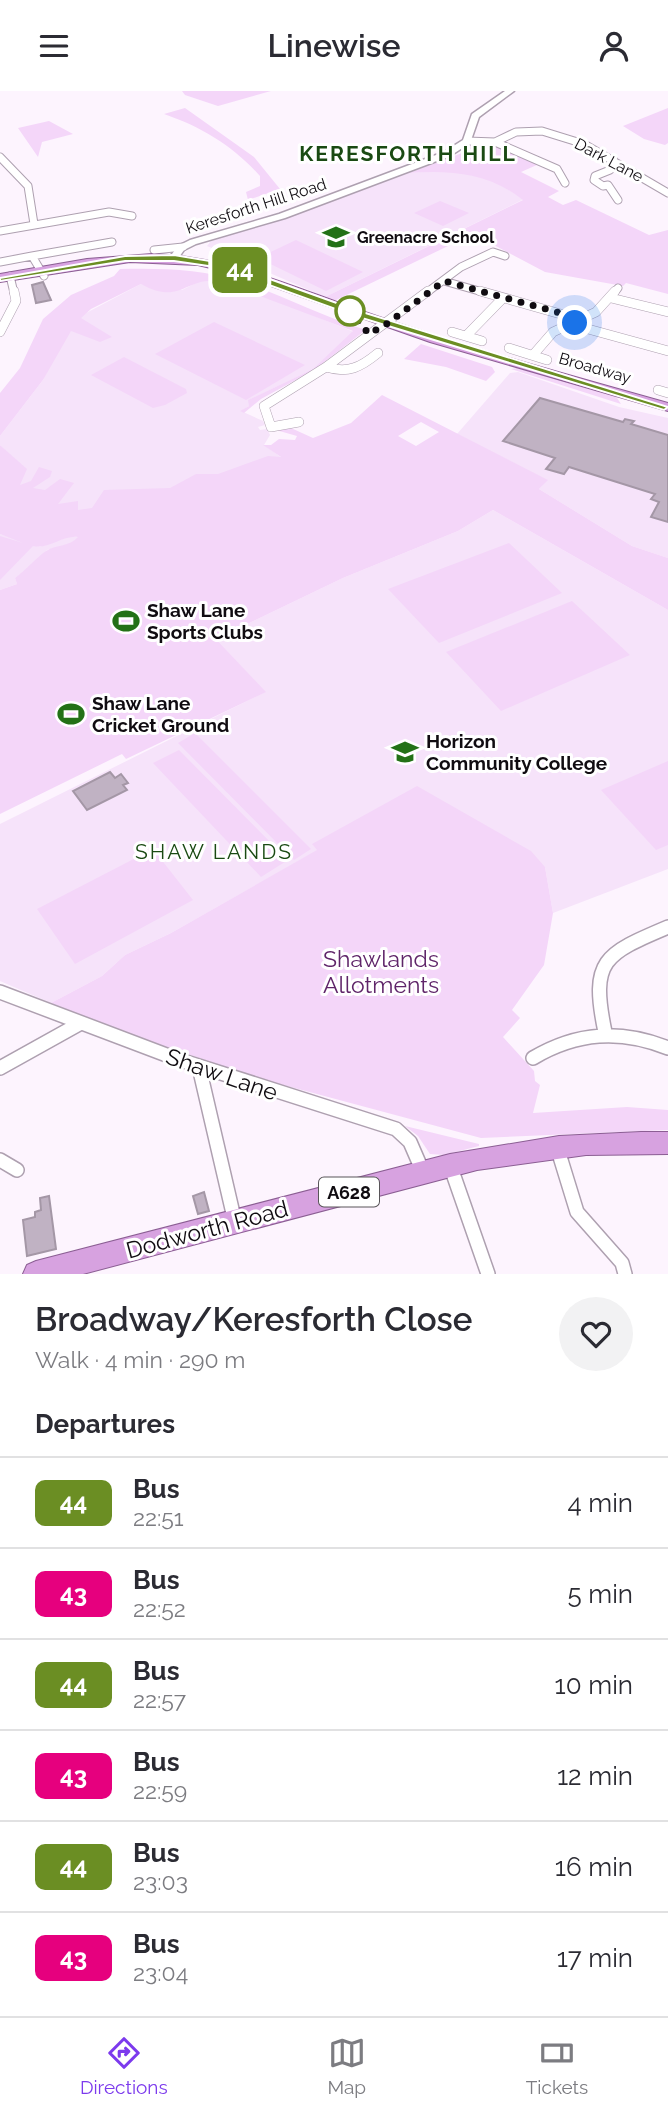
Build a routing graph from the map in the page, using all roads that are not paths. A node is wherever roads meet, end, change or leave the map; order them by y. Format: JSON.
{"nodes":[{"id":1,"x":510,"y":91,"type":"edge"},
{"id":2,"x":467,"y":141,"type":"junction"},
{"id":3,"x":495,"y":142,"type":"junction"},
{"id":4,"x":0,"y":157,"type":"edge"},
{"id":5,"x":613,"y":159,"type":"junction"},
{"id":6,"x":565,"y":183,"type":"dead end"},
{"id":7,"x":668,"y":193,"type":"edge"},
{"id":8,"x":618,"y":200,"type":"dead end"},
{"id":9,"x":133,"y":216,"type":"dead end"},
{"id":10,"x":34,"y":224,"type":"junction"},
{"id":11,"x":0,"y":231,"type":"edge"},
{"id":12,"x":112,"y":242,"type":"dead end"},
{"id":13,"x":154,"y":250,"type":"dead end"},
{"id":14,"x":33,"y":256,"type":"junction"},
{"id":15,"x":505,"y":256,"type":"dead end"},
{"id":16,"x":177,"y":258,"type":"junction"},
{"id":17,"x":0,"y":262,"type":"edge"},
{"id":18,"x":43,"y":273,"type":"junction"},
{"id":19,"x":5,"y":280,"type":"edge"},
{"id":20,"x":444,"y":281,"type":"junction"},
{"id":21,"x":618,"y":288,"type":"dead end"},
{"id":22,"x":503,"y":298,"type":"junction"},
{"id":23,"x":611,"y":298,"type":"junction"},
{"id":24,"x":0,"y":310,"type":"edge"},
{"id":25,"x":13,"y":310,"type":"junction"},
{"id":26,"x":666,"y":315,"type":"edge"},
{"id":27,"x":575,"y":323,"type":"junction"},
{"id":28,"x":384,"y":326,"type":"junction"},
{"id":29,"x":0,"y":332,"type":"edge"},
{"id":30,"x":452,"y":332,"type":"dead end"},
{"id":31,"x":466,"y":336,"type":"junction"},
{"id":32,"x":482,"y":341,"type":"dead end"},
{"id":33,"x":509,"y":348,"type":"dead end"},
{"id":34,"x":668,"y":351,"type":"edge"},
{"id":35,"x":378,"y":353,"type":"dead end"},
{"id":36,"x":533,"y":355,"type":"junction"},
{"id":37,"x":547,"y":360,"type":"dead end"},
{"id":38,"x":326,"y":367,"type":"junction"},
{"id":39,"x":657,"y":390,"type":"dead end"},
{"id":40,"x":668,"y":393,"type":"edge"},
{"id":41,"x":668,"y":407,"type":"edge"},
{"id":42,"x":299,"y":422,"type":"dead end"},
{"id":43,"x":668,"y":927,"type":"edge"},
{"id":44,"x":0,"y":992,"type":"edge"},
{"id":45,"x":79,"y":1024,"type":"junction"},
{"id":46,"x":605,"y":1032,"type":"junction"},
{"id":47,"x":668,"y":1048,"type":"edge"},
{"id":48,"x":533,"y":1058,"type":"dead end"},
{"id":49,"x":199,"y":1067,"type":"junction"},
{"id":50,"x":0,"y":1068,"type":"edge"},
{"id":51,"x":668,"y":1143,"type":"edge"},
{"id":52,"x":557,"y":1147,"type":"junction"},
{"id":53,"x":0,"y":1160,"type":"edge"},
{"id":54,"x":450,"y":1165,"type":"junction"},
{"id":55,"x":17,"y":1170,"type":"dead end"},
{"id":56,"x":423,"y":1172,"type":"junction"},
{"id":57,"x":235,"y":1222,"type":"junction"},
{"id":58,"x":36,"y":1274,"type":"edge"},
{"id":59,"x":488,"y":1274,"type":"edge"},
{"id":60,"x":625,"y":1274,"type":"edge"}],
"edges":[{"from":1,"to":2,"type":"main road"},
{"from":2,"to":3,"type":"street","name":"Dark Lane"},
{"from":2,"to":16,"type":"main road","name":"Keresforth Hill Road"},
{"from":3,"to":5,"type":"street","name":"Dark Lane"},
{"from":3,"to":6,"type":"street"},
{"from":4,"to":10,"type":"street"},
{"from":5,"to":7,"type":"street","name":"Dark Lane"},
{"from":5,"to":8,"type":"street"},
{"from":9,"to":10,"type":"street"},
{"from":10,"to":11,"type":"street"},
{"from":12,"to":14,"type":"street"},
{"from":13,"to":16,"type":"street","name":"Keresforth Hill Road"},
{"from":14,"to":17,"type":"street"},
{"from":14,"to":18,"type":"street"},
{"from":15,"to":20,"type":"street"},
{"from":16,"to":18,"type":"highway","name":"Keresforth Hill Road"},
{"from":16,"to":28,"type":"highway","name":"Broadway"},
{"from":18,"to":19,"type":"highway","name":"Keresforth Hill Road"},
{"from":19,"to":25,"type":"street"},
{"from":20,"to":22,"type":"street"},
{"from":20,"to":28,"type":"street"},
{"from":21,"to":23,"type":"street"},
{"from":22,"to":27,"type":"street"},
{"from":22,"to":31,"type":"street"},
{"from":23,"to":26,"type":"street"},
{"from":23,"to":27,"type":"street"},
{"from":24,"to":25,"type":"street"},
{"from":25,"to":29,"type":"street"},
{"from":27,"to":34,"type":"street"},
{"from":27,"to":36,"type":"street"},
{"from":28,"to":38,"type":"street"},
{"from":28,"to":41,"type":"highway","name":"Broadway"},
{"from":30,"to":31,"type":"street"},
{"from":31,"to":32,"type":"street"},
{"from":33,"to":36,"type":"street"},
{"from":35,"to":38,"type":"street"},
{"from":36,"to":37,"type":"street"},
{"from":38,"to":42,"type":"street"},
{"from":39,"to":40,"type":"street"},
{"from":43,"to":46,"type":"street"},
{"from":44,"to":45,"type":"street","name":"Shaw Lane"},
{"from":45,"to":49,"type":"street","name":"Shaw Lane"},
{"from":45,"to":50,"type":"street"},
{"from":46,"to":47,"type":"street"},
{"from":46,"to":48,"type":"street"},
{"from":49,"to":56,"type":"street","name":"Shaw Lane"},
{"from":49,"to":57,"type":"street"},
{"from":51,"to":52,"type":"highway","name":"Dodworth Road","number":"A628"},
{"from":52,"to":54,"type":"highway","name":"Dodworth Road","number":"A628"},
{"from":52,"to":60,"type":"street"},
{"from":53,"to":55,"type":"street"},
{"from":54,"to":56,"type":"highway","name":"Dodworth Road","number":"A628"},
{"from":54,"to":59,"type":"street"},
{"from":56,"to":57,"type":"highway","name":"Dodworth Road","number":"A628"},
{"from":57,"to":58,"type":"highway","name":"Dodworth Road","number":"A628"}]}
